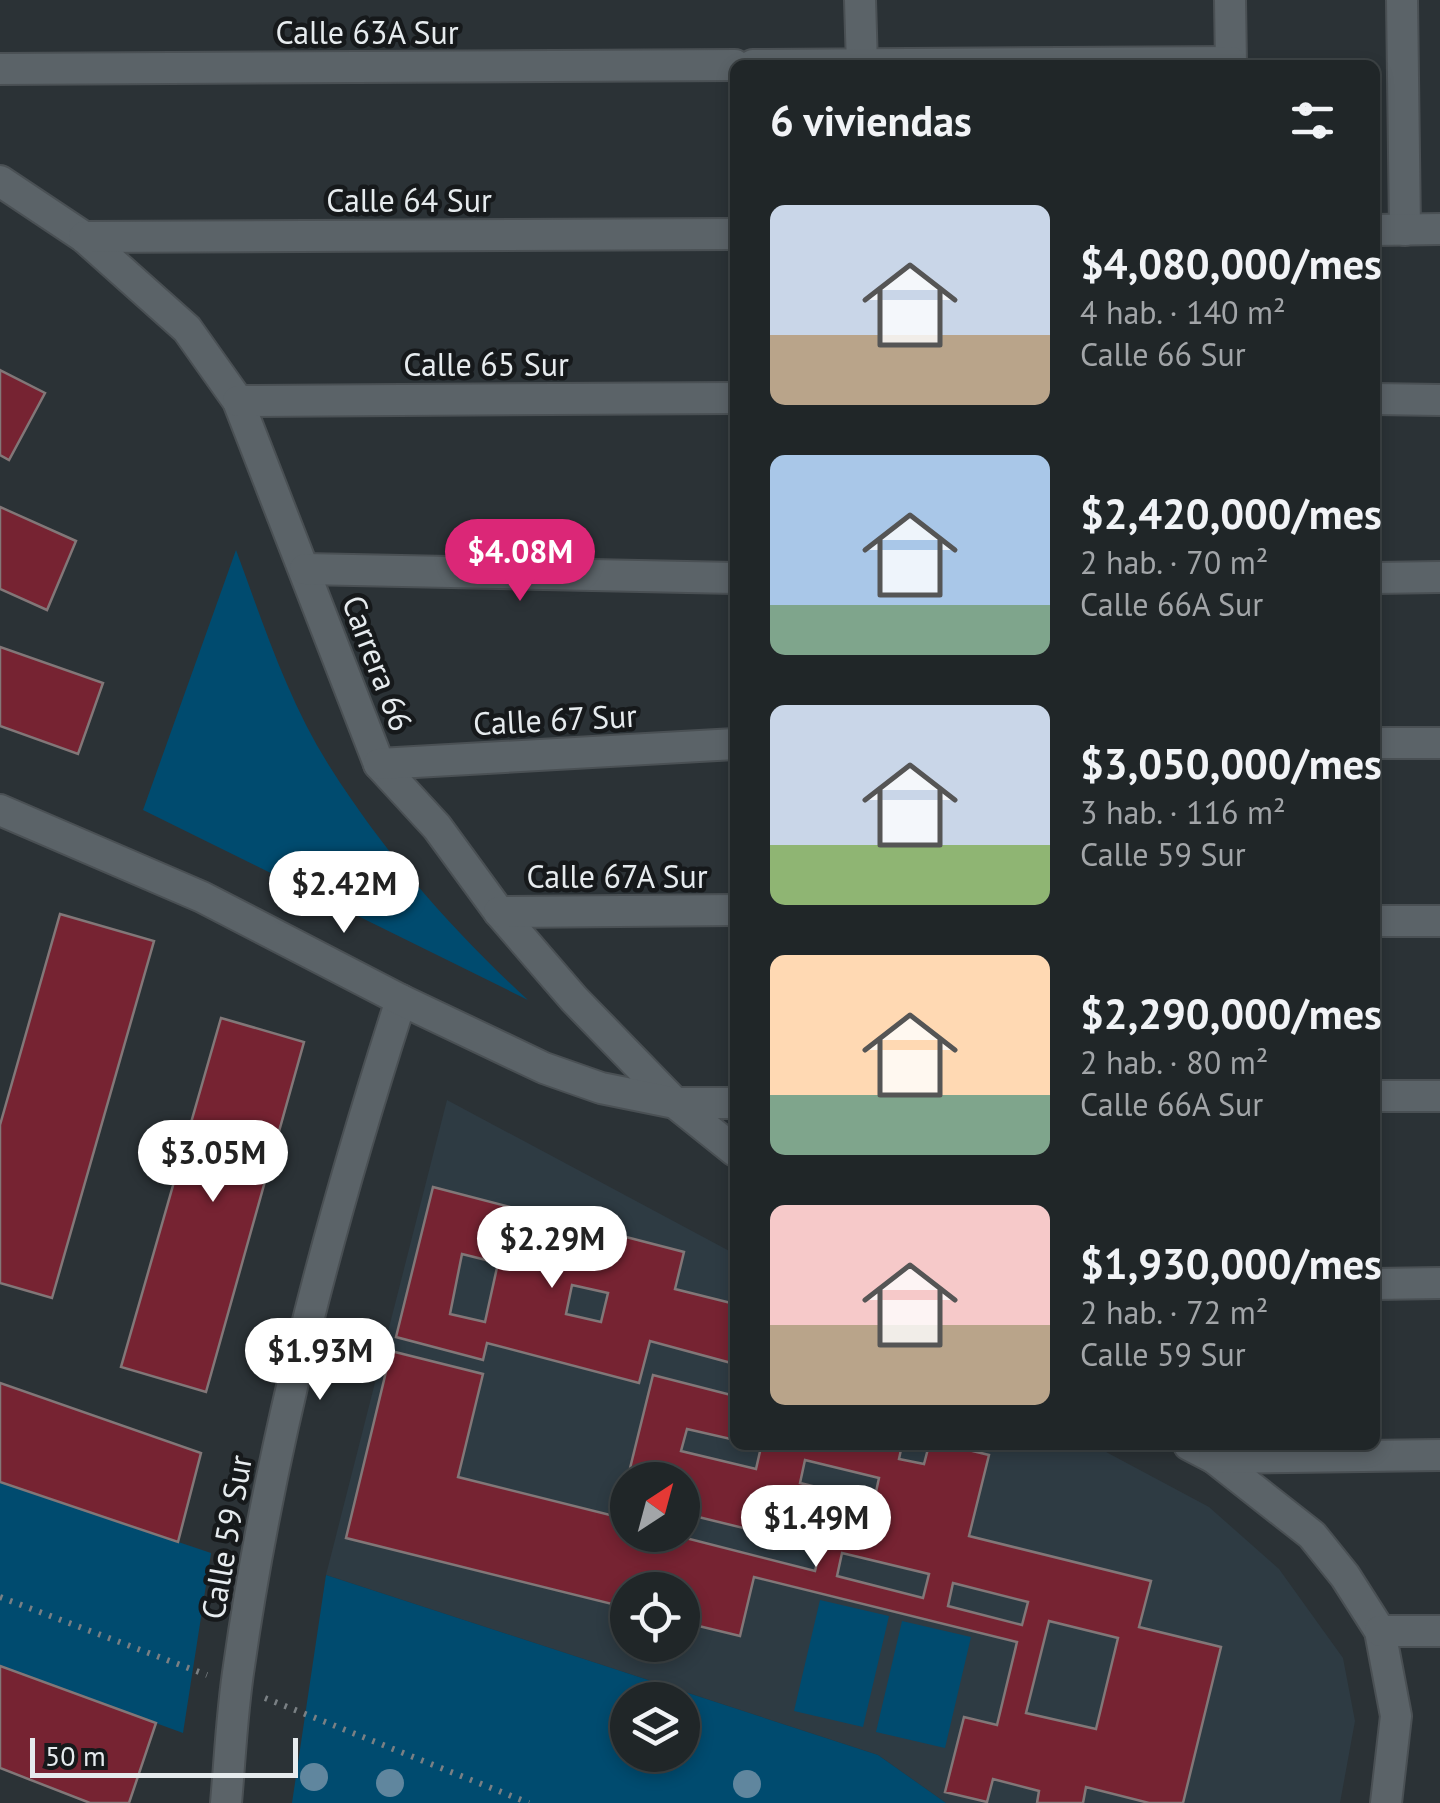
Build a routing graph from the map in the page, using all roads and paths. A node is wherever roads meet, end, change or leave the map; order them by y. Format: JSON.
{"nodes":[{"id":1,"x":860,"y":0,"type":"edge"},
{"id":2,"x":1230,"y":0,"type":"edge"},
{"id":3,"x":1402,"y":0,"type":"edge"},
{"id":4,"x":862,"y":60,"type":"edge"},
{"id":5,"x":1231,"y":60,"type":"edge"},
{"id":6,"x":730,"y":65,"type":"edge"},
{"id":7,"x":0,"y":69,"type":"edge"},
{"id":8,"x":0,"y":181,"type":"edge"},
{"id":9,"x":1390,"y":230,"type":"edge"},
{"id":10,"x":1440,"y":230,"type":"edge"},
{"id":11,"x":730,"y":234,"type":"edge"},
{"id":12,"x":84,"y":237,"type":"junction"},
{"id":13,"x":730,"y":398,"type":"edge"},
{"id":14,"x":1380,"y":399,"type":"edge"},
{"id":15,"x":1440,"y":400,"type":"edge"},
{"id":16,"x":238,"y":401,"type":"junction"},
{"id":17,"x":306,"y":570,"type":"junction"},
{"id":18,"x":1440,"y":577,"type":"edge"},
{"id":19,"x":730,"y":578,"type":"edge"},
{"id":20,"x":1380,"y":578,"type":"edge"},
{"id":21,"x":1380,"y":743,"type":"edge"},
{"id":22,"x":1440,"y":743,"type":"edge"},
{"id":23,"x":730,"y":744,"type":"edge"},
{"id":24,"x":379,"y":764,"type":"junction"},
{"id":25,"x":0,"y":810,"type":"edge"},
{"id":26,"x":730,"y":910,"type":"edge"},
{"id":27,"x":499,"y":912,"type":"junction"},
{"id":28,"x":1440,"y":921,"type":"edge"},
{"id":29,"x":1380,"y":922,"type":"edge"},
{"id":30,"x":401,"y":1000,"type":"junction"},
{"id":31,"x":1380,"y":1096,"type":"edge"},
{"id":32,"x":1440,"y":1096,"type":"edge"},
{"id":33,"x":730,"y":1102,"type":"edge"},
{"id":34,"x":674,"y":1103,"type":"junction"},
{"id":35,"x":730,"y":1147,"type":"edge"},
{"id":36,"x":1440,"y":1283,"type":"edge"},
{"id":37,"x":1380,"y":1284,"type":"edge"},
{"id":38,"x":1202,"y":1451,"type":"edge"},
{"id":39,"x":1440,"y":1456,"type":"edge"},
{"id":40,"x":0,"y":1597,"type":"edge"},
{"id":41,"x":1380,"y":1631,"type":"junction"},
{"id":42,"x":1440,"y":1631,"type":"edge"},
{"id":43,"x":236,"y":1687,"type":"junction"},
{"id":44,"x":226,"y":1803,"type":"edge"},
{"id":45,"x":528,"y":1803,"type":"edge"},
{"id":46,"x":1386,"y":1803,"type":"edge"}],
"edges":[{"from":1,"to":4,"type":"street"},
{"from":2,"to":5,"type":"street"},
{"from":3,"to":9,"type":"street"},
{"from":6,"to":7,"type":"street","name":"Calle 63A Sur"},
{"from":8,"to":12,"type":"street","name":"Carrera 66"},
{"from":9,"to":10,"type":"street"},
{"from":11,"to":12,"type":"street","name":"Calle 64 Sur"},
{"from":12,"to":16,"type":"street","name":"Carrera 66"},
{"from":13,"to":16,"type":"street","name":"Calle 65 Sur"},
{"from":14,"to":15,"type":"street"},
{"from":16,"to":17,"type":"street","name":"Carrera 66"},
{"from":17,"to":19,"type":"street"},
{"from":17,"to":24,"type":"street","name":"Carrera 66"},
{"from":18,"to":20,"type":"street"},
{"from":21,"to":22,"type":"street"},
{"from":23,"to":24,"type":"street","name":"Calle 67 Sur"},
{"from":24,"to":27,"type":"street","name":"Carrera 66"},
{"from":25,"to":30,"type":"street"},
{"from":26,"to":27,"type":"street","name":"Calle 67A Sur"},
{"from":27,"to":34,"type":"street","name":"Carrera 66"},
{"from":28,"to":29,"type":"street"},
{"from":30,"to":34,"type":"street"},
{"from":30,"to":43,"type":"street","name":"Calle 59 Sur"},
{"from":31,"to":32,"type":"street"},
{"from":33,"to":34,"type":"street"},
{"from":34,"to":35,"type":"street","name":"Carrera 66"},
{"from":36,"to":37,"type":"street"},
{"from":38,"to":39,"type":"street"},
{"from":38,"to":41,"type":"street"},
{"from":40,"to":43,"type":"path"},
{"from":41,"to":42,"type":"street"},
{"from":41,"to":46,"type":"street"},
{"from":43,"to":44,"type":"street","name":"Calle 59 Sur"},
{"from":43,"to":45,"type":"path"}]}
